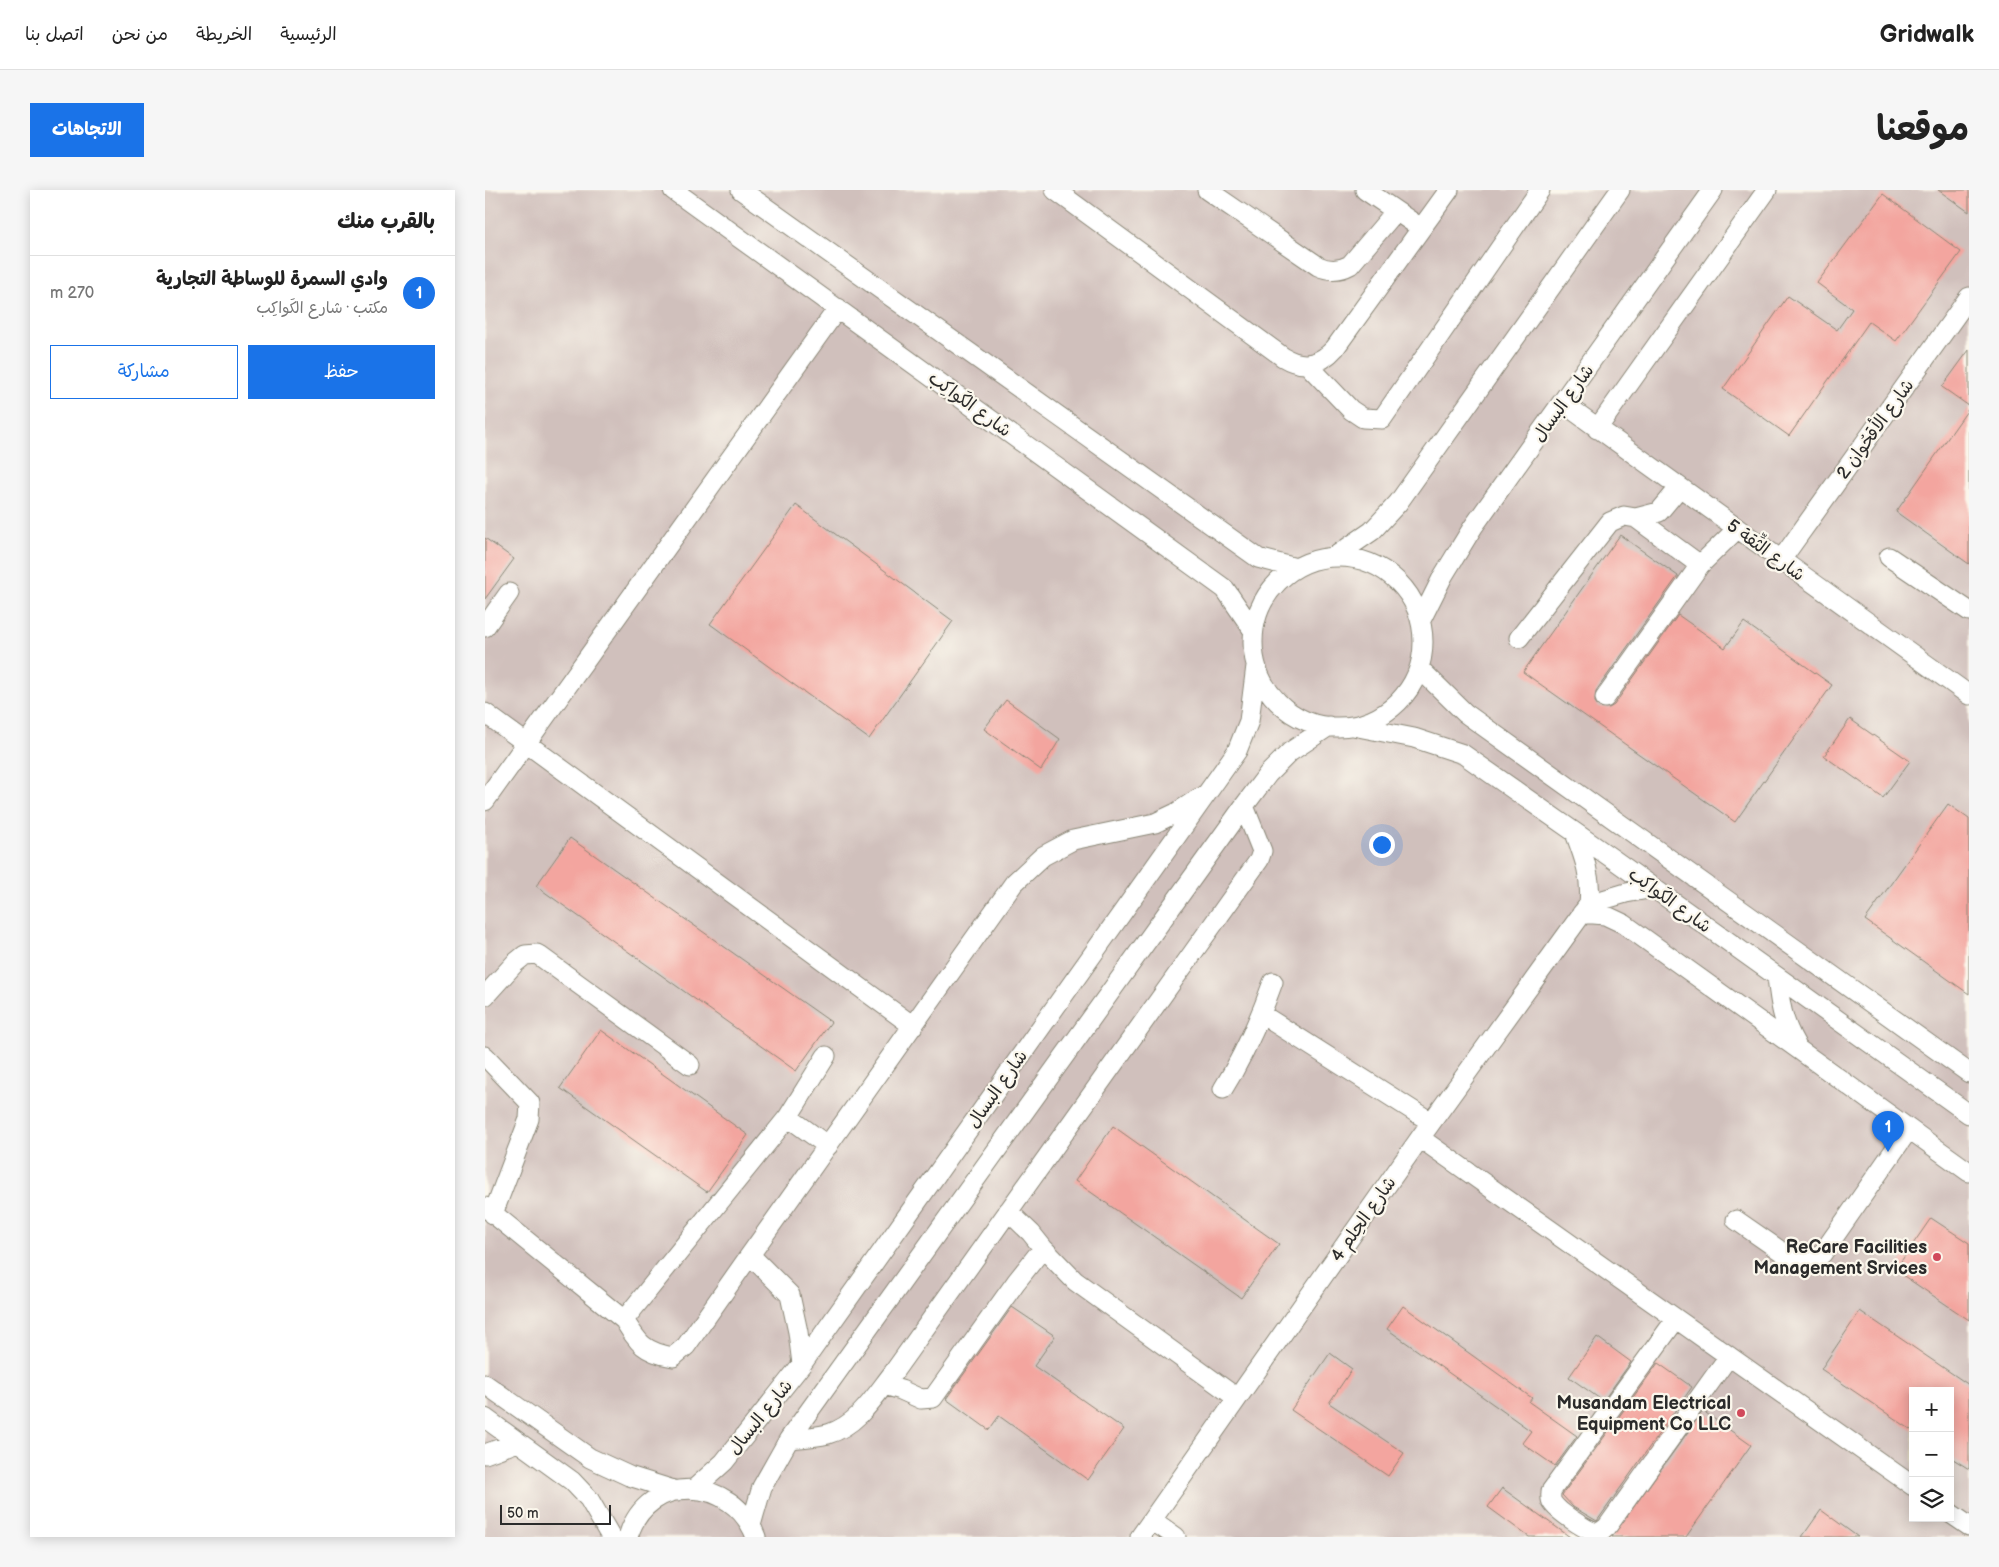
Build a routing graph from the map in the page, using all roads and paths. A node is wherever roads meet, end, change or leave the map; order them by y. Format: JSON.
{"nodes":[{"id":1,"x":673,"y":190,"type":"edge"},
{"id":2,"x":741,"y":190,"type":"edge"},
{"id":3,"x":1055,"y":190,"type":"edge"},
{"id":4,"x":1207,"y":190,"type":"edge"},
{"id":5,"x":1365,"y":190,"type":"edge"},
{"id":6,"x":1449,"y":190,"type":"edge"},
{"id":7,"x":1540,"y":190,"type":"edge"},
{"id":8,"x":1620,"y":190,"type":"edge"},
{"id":9,"x":1713,"y":190,"type":"edge"},
{"id":10,"x":1767,"y":190,"type":"edge"},
{"id":11,"x":1396,"y":212,"type":"junction"},
{"id":12,"x":1421,"y":228,"type":"junction"},
{"id":13,"x":1969,"y":297,"type":"edge"},
{"id":14,"x":838,"y":308,"type":"junction"},
{"id":15,"x":1307,"y":364,"type":"junction"},
{"id":16,"x":1563,"y":404,"type":"junction"},
{"id":17,"x":1597,"y":429,"type":"junction"},
{"id":18,"x":1679,"y":488,"type":"junction"},
{"id":19,"x":1636,"y":518,"type":"junction"},
{"id":20,"x":1737,"y":529,"type":"junction"},
{"id":21,"x":1334,"y":557,"type":"junction"},
{"id":22,"x":1889,"y":557,"type":"dead end"},
{"id":23,"x":1781,"y":560,"type":"junction"},
{"id":24,"x":1700,"y":565,"type":"junction"},
{"id":25,"x":1296,"y":568,"type":"junction"},
{"id":26,"x":509,"y":593,"type":"dead end"},
{"id":27,"x":1969,"y":611,"type":"edge"},
{"id":28,"x":1421,"y":620,"type":"junction"},
{"id":29,"x":485,"y":627,"type":"edge"},
{"id":30,"x":1253,"y":630,"type":"junction"},
{"id":31,"x":1519,"y":638,"type":"dead end"},
{"id":32,"x":1256,"y":666,"type":"junction"},
{"id":33,"x":1419,"y":668,"type":"junction"},
{"id":34,"x":1969,"y":695,"type":"edge"},
{"id":35,"x":1605,"y":698,"type":"dead end"},
{"id":36,"x":485,"y":713,"type":"edge"},
{"id":37,"x":1329,"y":726,"type":"junction"},
{"id":38,"x":1353,"y":726,"type":"junction"},
{"id":39,"x":527,"y":743,"type":"junction"},
{"id":40,"x":1208,"y":792,"type":"junction"},
{"id":41,"x":485,"y":801,"type":"edge"},
{"id":42,"x":1244,"y":806,"type":"junction"},
{"id":43,"x":1575,"y":833,"type":"junction"},
{"id":44,"x":1654,"y":888,"type":"junction"},
{"id":45,"x":1586,"y":909,"type":"junction"},
{"id":46,"x":1777,"y":977,"type":"junction"},
{"id":47,"x":1273,"y":982,"type":"dead end"},
{"id":48,"x":485,"y":996,"type":"edge"},
{"id":49,"x":1261,"y":1014,"type":"junction"},
{"id":50,"x":913,"y":1026,"type":"junction"},
{"id":51,"x":1798,"y":1049,"type":"junction"},
{"id":52,"x":485,"y":1056,"type":"edge"},
{"id":53,"x":826,"y":1056,"type":"dead end"},
{"id":54,"x":690,"y":1065,"type":"dead end"},
{"id":55,"x":1969,"y":1073,"type":"edge"},
{"id":56,"x":1223,"y":1088,"type":"dead end"},
{"id":57,"x":1969,"y":1114,"type":"edge"},
{"id":58,"x":788,"y":1117,"type":"junction"},
{"id":59,"x":1431,"y":1122,"type":"junction"},
{"id":60,"x":1909,"y":1129,"type":"junction"},
{"id":61,"x":1420,"y":1138,"type":"junction"},
{"id":62,"x":828,"y":1146,"type":"junction"},
{"id":63,"x":1969,"y":1172,"type":"edge"},
{"id":64,"x":489,"y":1211,"type":"edge"},
{"id":65,"x":1008,"y":1211,"type":"junction"},
{"id":66,"x":1736,"y":1220,"type":"dead end"},
{"id":67,"x":1043,"y":1248,"type":"junction"},
{"id":68,"x":750,"y":1255,"type":"junction"},
{"id":69,"x":1676,"y":1319,"type":"junction"},
{"id":70,"x":624,"y":1320,"type":"junction"},
{"id":71,"x":1729,"y":1356,"type":"junction"},
{"id":72,"x":802,"y":1364,"type":"junction"},
{"id":73,"x":485,"y":1384,"type":"edge"},
{"id":74,"x":884,"y":1385,"type":"junction"},
{"id":75,"x":1237,"y":1398,"type":"junction"},
{"id":76,"x":485,"y":1418,"type":"edge"},
{"id":77,"x":789,"y":1439,"type":"junction"},
{"id":78,"x":518,"y":1442,"type":"junction"},
{"id":79,"x":485,"y":1454,"type":"edge"},
{"id":80,"x":1909,"y":1483,"type":"edge"},
{"id":81,"x":685,"y":1490,"type":"junction"},
{"id":82,"x":1954,"y":1516,"type":"edge"},
{"id":83,"x":1152,"y":1520,"type":"junction"},
{"id":84,"x":1969,"y":1526,"type":"edge"},
{"id":85,"x":753,"y":1531,"type":"edge"},
{"id":86,"x":611,"y":1537,"type":"edge"},
{"id":87,"x":628,"y":1537,"type":"edge"},
{"id":88,"x":1140,"y":1537,"type":"edge"},
{"id":89,"x":1175,"y":1537,"type":"edge"}],
"edges":[{"from":1,"to":14,"type":"street","name":"شارع الكَواكِب"},
{"from":2,"to":25,"type":"street"},
{"from":3,"to":15,"type":"street"},
{"from":4,"to":11,"type":"street"},
{"from":5,"to":11,"type":"street"},
{"from":6,"to":12,"type":"street"},
{"from":7,"to":15,"type":"street"},
{"from":8,"to":21,"type":"street"},
{"from":9,"to":16,"type":"street","name":"شارع البسال"},
{"from":10,"to":17,"type":"street"},
{"from":11,"to":12,"type":"street"},
{"from":12,"to":15,"type":"street"},
{"from":13,"to":23,"type":"street","name":"شارع الأقحُوان 2"},
{"from":14,"to":30,"type":"street","name":"شارع الكَواكِب"},
{"from":14,"to":39,"type":"street"},
{"from":16,"to":17,"type":"street","name":"شارع الثِّقة 5"},
{"from":16,"to":28,"type":"street","name":"شارع البسال"},
{"from":17,"to":18,"type":"street","name":"شارع الثِّقة 5"},
{"from":18,"to":19,"type":"street"},
{"from":18,"to":20,"type":"street","name":"شارع الثِّقة 5"},
{"from":19,"to":24,"type":"street"},
{"from":19,"to":31,"type":"street"},
{"from":20,"to":23,"type":"street","name":"شارع الثِّقة 5"},
{"from":20,"to":24,"type":"street"},
{"from":21,"to":25,"type":"street"},
{"from":21,"to":28,"type":"street"},
{"from":22,"to":27,"type":"street"},
{"from":23,"to":34,"type":"street","name":"شارع الثِّقة 5"},
{"from":24,"to":35,"type":"street"},
{"from":25,"to":30,"type":"street"},
{"from":26,"to":29,"type":"street"},
{"from":28,"to":33,"type":"street"},
{"from":30,"to":32,"type":"street"},
{"from":32,"to":37,"type":"street"},
{"from":32,"to":40,"type":"street","name":"شارع البسال"},
{"from":33,"to":38,"type":"street"},
{"from":33,"to":55,"type":"street","name":"شارع الكَواكِب"},
{"from":36,"to":39,"type":"street"},
{"from":37,"to":38,"type":"street"},
{"from":37,"to":42,"type":"street","name":"شارع البسال"},
{"from":38,"to":43,"type":"street","name":"شارع الكَواكِب"},
{"from":39,"to":41,"type":"street"},
{"from":39,"to":50,"type":"street"},
{"from":40,"to":50,"type":"street"},
{"from":40,"to":72,"type":"street","name":"شارع البسال"},
{"from":42,"to":65,"type":"street"},
{"from":42,"to":77,"type":"street","name":"شارع البسال"},
{"from":43,"to":44,"type":"street","name":"شارع الكَواكِب"},
{"from":43,"to":45,"type":"street"},
{"from":44,"to":45,"type":"street"},
{"from":44,"to":46,"type":"street","name":"شارع الكَواكِب"},
{"from":45,"to":51,"type":"street"},
{"from":45,"to":59,"type":"street","name":"شارع الحِلم 4"},
{"from":46,"to":51,"type":"street"},
{"from":46,"to":57,"type":"street","name":"شارع الكَواكِب"},
{"from":47,"to":49,"type":"street"},
{"from":48,"to":54,"type":"street"},
{"from":49,"to":56,"type":"street"},
{"from":49,"to":59,"type":"street"},
{"from":50,"to":62,"type":"street"},
{"from":51,"to":60,"type":"street"},
{"from":52,"to":64,"type":"street"},
{"from":53,"to":58,"type":"street"},
{"from":58,"to":62,"type":"street"},
{"from":58,"to":70,"type":"street"},
{"from":59,"to":61,"type":"street","name":"شارع الحِلم 4"},
{"from":60,"to":63,"type":"street"},
{"from":60,"to":66,"type":"street"},
{"from":61,"to":69,"type":"street"},
{"from":61,"to":75,"type":"street","name":"شارع الحِلم 4"},
{"from":62,"to":68,"type":"street"},
{"from":64,"to":70,"type":"street"},
{"from":65,"to":67,"type":"street"},
{"from":65,"to":74,"type":"street"},
{"from":67,"to":74,"type":"street"},
{"from":67,"to":75,"type":"street"},
{"from":68,"to":70,"type":"street"},
{"from":68,"to":72,"type":"street"},
{"from":69,"to":71,"type":"street"},
{"from":69,"to":71,"type":"street"},
{"from":71,"to":80,"type":"street"},
{"from":72,"to":81,"type":"street","name":"شارع البسال"},
{"from":73,"to":81,"type":"street"},
{"from":74,"to":77,"type":"street"},
{"from":75,"to":83,"type":"street","name":"شارع الحِلم 4"},
{"from":76,"to":78,"type":"street"},
{"from":77,"to":85,"type":"street","name":"شارع البسال"},
{"from":78,"to":79,"type":"street"},
{"from":78,"to":86,"type":"street"},
{"from":81,"to":85,"type":"street"},
{"from":81,"to":87,"type":"street","name":"شارع البسال"},
{"from":82,"to":84,"type":"street"},
{"from":83,"to":88,"type":"street","name":"شارع الحِلم 4"},
{"from":83,"to":89,"type":"street"}]}
